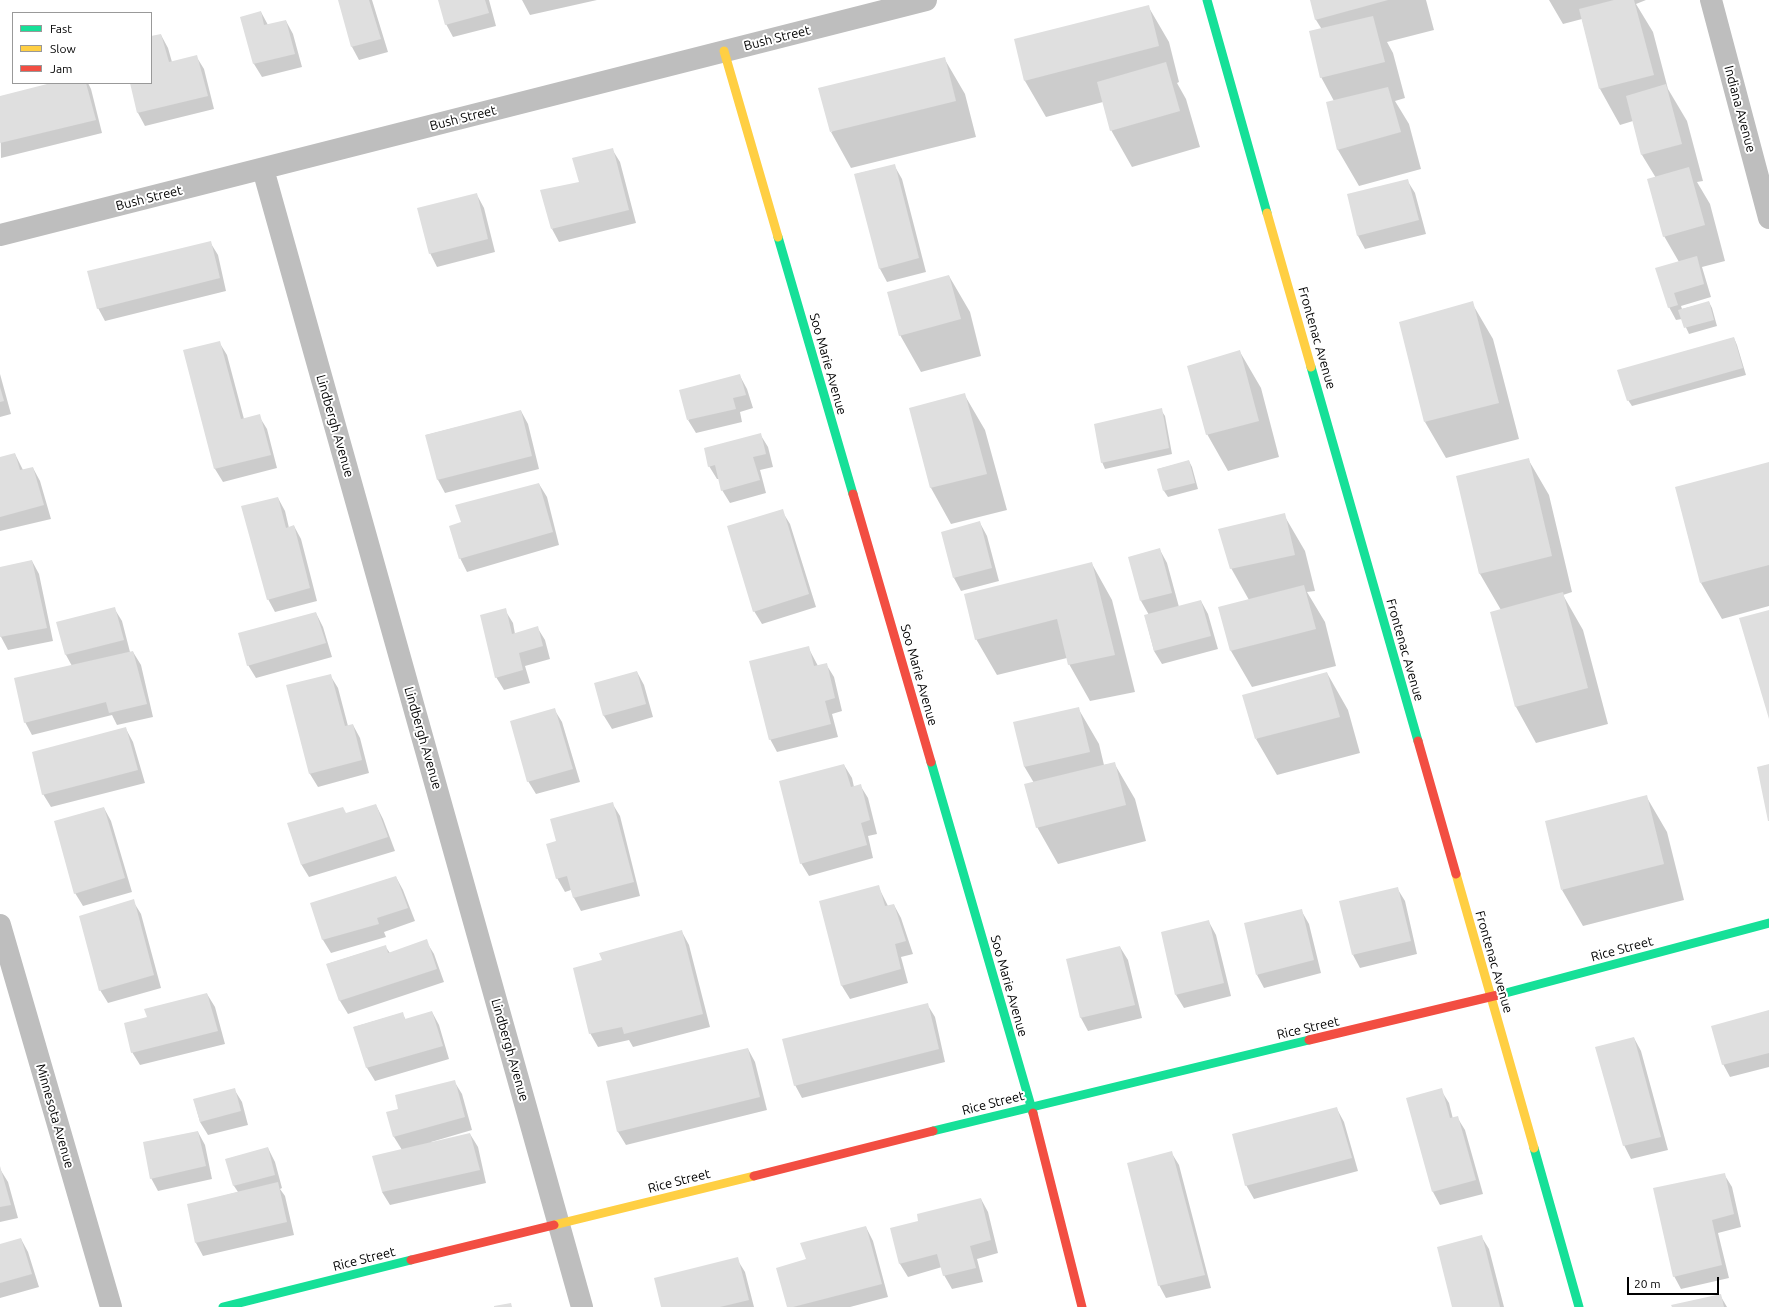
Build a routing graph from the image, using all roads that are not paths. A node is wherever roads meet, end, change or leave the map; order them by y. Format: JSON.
{"nodes":[{"id":1,"x":926,"y":0,"type":"edge"},
{"id":2,"x":1207,"y":0,"type":"edge"},
{"id":3,"x":1711,"y":0,"type":"edge"},
{"id":4,"x":724,"y":51,"type":"junction"},
{"id":5,"x":263,"y":169,"type":"junction"},
{"id":6,"x":1769,"y":218,"type":"edge"},
{"id":7,"x":0,"y":235,"type":"edge"},
{"id":8,"x":1769,"y":923,"type":"edge"},
{"id":9,"x":0,"y":925,"type":"edge"},
{"id":10,"x":1491,"y":997,"type":"junction"},
{"id":11,"x":1031,"y":1107,"type":"junction"},
{"id":12,"x":559,"y":1224,"type":"junction"},
{"id":13,"x":111,"y":1307,"type":"edge"},
{"id":14,"x":223,"y":1307,"type":"edge"},
{"id":15,"x":582,"y":1307,"type":"edge"},
{"id":16,"x":1082,"y":1307,"type":"edge"},
{"id":17,"x":1579,"y":1307,"type":"edge"}],
"edges":[{"from":1,"to":4,"type":"street","name":"Bush Street"},
{"from":2,"to":10,"type":"street","name":"Frontenac Avenue"},
{"from":3,"to":6,"type":"street","name":"Indiana Avenue"},
{"from":4,"to":5,"type":"street","name":"Bush Street"},
{"from":4,"to":11,"type":"street","name":"Soo Marie Avenue"},
{"from":5,"to":7,"type":"street","name":"Bush Street"},
{"from":5,"to":12,"type":"street","name":"Lindbergh Avenue"},
{"from":8,"to":10,"type":"street","name":"Rice Street"},
{"from":9,"to":13,"type":"street","name":"Minnesota Avenue"},
{"from":10,"to":11,"type":"street","name":"Rice Street"},
{"from":10,"to":17,"type":"street","name":"Frontenac Avenue"},
{"from":11,"to":12,"type":"street","name":"Rice Street"},
{"from":11,"to":16,"type":"street","name":"Soo Marie Avenue"},
{"from":12,"to":14,"type":"street","name":"Rice Street"},
{"from":12,"to":15,"type":"street","name":"Lindbergh Avenue"}]}
